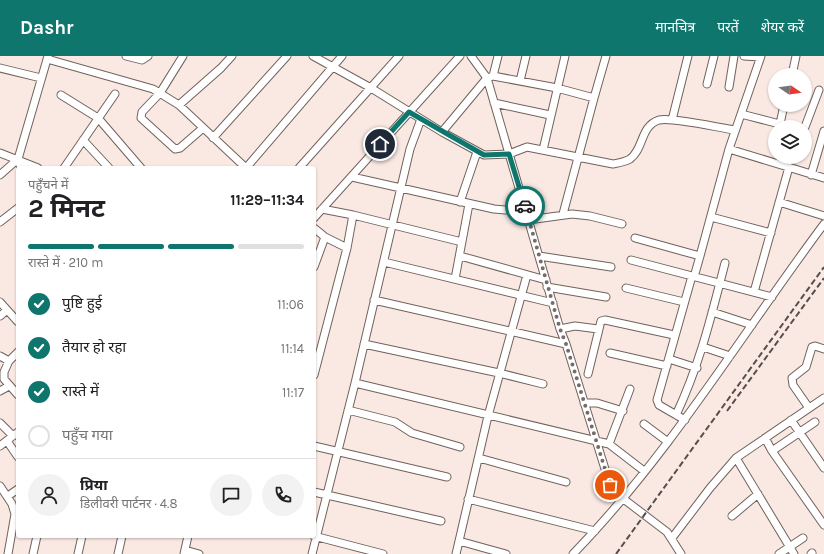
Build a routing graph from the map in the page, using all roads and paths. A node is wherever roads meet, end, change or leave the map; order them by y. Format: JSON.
{"nodes":[{"id":1,"x":126,"y":56,"type":"edge"},
{"id":2,"x":148,"y":56,"type":"edge"},
{"id":3,"x":183,"y":56,"type":"edge"},
{"id":4,"x":232,"y":56,"type":"edge"},
{"id":5,"x":287,"y":56,"type":"edge"},
{"id":6,"x":313,"y":56,"type":"edge"},
{"id":7,"x":342,"y":56,"type":"edge"},
{"id":8,"x":399,"y":56,"type":"edge"},
{"id":9,"x":460,"y":56,"type":"edge"},
{"id":10,"x":471,"y":56,"type":"edge"},
{"id":11,"x":498,"y":56,"type":"edge"},
{"id":12,"x":526,"y":56,"type":"edge"},
{"id":13,"x":565,"y":56,"type":"edge"},
{"id":14,"x":606,"y":56,"type":"edge"},
{"id":15,"x":688,"y":56,"type":"edge"},
{"id":16,"x":714,"y":56,"type":"edge"},
{"id":17,"x":734,"y":56,"type":"edge"},
{"id":18,"x":744,"y":56,"type":"edge"},
{"id":19,"x":796,"y":56,"type":"edge"},
{"id":20,"x":761,"y":57,"type":"edge"},
{"id":21,"x":48,"y":58,"type":"edge"},
{"id":22,"x":0,"y":68,"type":"edge"},
{"id":23,"x":332,"y":68,"type":"junction"},
{"id":24,"x":793,"y":68,"type":"edge"},
{"id":25,"x":490,"y":77,"type":"junction"},
{"id":26,"x":41,"y":78,"type":"junction"},
{"id":27,"x":520,"y":81,"type":"junction"},
{"id":28,"x":707,"y":84,"type":"dead end"},
{"id":29,"x":729,"y":87,"type":"dead end"},
{"id":30,"x":370,"y":88,"type":"junction"},
{"id":31,"x":557,"y":88,"type":"junction"},
{"id":32,"x":819,"y":90,"type":"dead end"},
{"id":33,"x":160,"y":93,"type":"junction"},
{"id":34,"x":115,"y":94,"type":"dead end"},
{"id":35,"x":61,"y":95,"type":"dead end"},
{"id":36,"x":594,"y":98,"type":"junction"},
{"id":37,"x":494,"y":103,"type":"junction"},
{"id":38,"x":179,"y":105,"type":"junction"},
{"id":39,"x":409,"y":112,"type":"junction"},
{"id":40,"x":741,"y":114,"type":"junction"},
{"id":41,"x":550,"y":115,"type":"junction"},
{"id":42,"x":98,"y":118,"type":"junction"},
{"id":43,"x":420,"y":119,"type":"junction"},
{"id":44,"x":672,"y":120,"type":"junction"},
{"id":45,"x":808,"y":120,"type":"edge"},
{"id":46,"x":768,"y":121,"type":"edge"},
{"id":47,"x":203,"y":128,"type":"junction"},
{"id":48,"x":735,"y":130,"type":"junction"},
{"id":49,"x":824,"y":131,"type":"edge"},
{"id":50,"x":442,"y":132,"type":"junction"},
{"id":51,"x":213,"y":138,"type":"junction"},
{"id":52,"x":83,"y":140,"type":"junction"},
{"id":53,"x":729,"y":149,"type":"junction"},
{"id":54,"x":543,"y":150,"type":"junction"},
{"id":55,"x":477,"y":152,"type":"junction"},
{"id":56,"x":821,"y":152,"type":"edge"},
{"id":57,"x":0,"y":153,"type":"edge"},
{"id":58,"x":509,"y":154,"type":"junction"},
{"id":59,"x":578,"y":158,"type":"junction"},
{"id":60,"x":18,"y":159,"type":"junction"},
{"id":61,"x":20,"y":166,"type":"edge"},
{"id":62,"x":34,"y":166,"type":"edge"},
{"id":63,"x":65,"y":166,"type":"edge"},
{"id":64,"x":107,"y":166,"type":"edge"},
{"id":65,"x":139,"y":166,"type":"edge"},
{"id":66,"x":244,"y":166,"type":"edge"},
{"id":67,"x":248,"y":166,"type":"edge"},
{"id":68,"x":301,"y":166,"type":"edge"},
{"id":69,"x":789,"y":167,"type":"junction"},
{"id":70,"x":0,"y":175,"type":"edge"},
{"id":71,"x":811,"y":175,"type":"junction"},
{"id":72,"x":352,"y":176,"type":"junction"},
{"id":73,"x":824,"y":178,"type":"edge"},
{"id":74,"x":401,"y":188,"type":"junction"},
{"id":75,"x":460,"y":202,"type":"junction"},
{"id":76,"x":780,"y":202,"type":"junction"},
{"id":77,"x":469,"y":204,"type":"junction"},
{"id":78,"x":525,"y":206,"type":"junction"},
{"id":79,"x":322,"y":209,"type":"junction"},
{"id":80,"x":16,"y":210,"type":"edge"},
{"id":81,"x":563,"y":214,"type":"junction"},
{"id":82,"x":353,"y":215,"type":"junction"},
{"id":83,"x":316,"y":216,"type":"edge"},
{"id":84,"x":824,"y":216,"type":"edge"},
{"id":85,"x":711,"y":217,"type":"junction"},
{"id":86,"x":528,"y":220,"type":"junction"},
{"id":87,"x":0,"y":222,"type":"edge"},
{"id":88,"x":622,"y":224,"type":"dead end"},
{"id":89,"x":824,"y":224,"type":"edge"},
{"id":90,"x":392,"y":225,"type":"junction"},
{"id":91,"x":316,"y":230,"type":"edge"},
{"id":92,"x":771,"y":233,"type":"junction"},
{"id":93,"x":325,"y":237,"type":"junction"},
{"id":94,"x":635,"y":238,"type":"dead end"},
{"id":95,"x":462,"y":242,"type":"junction"},
{"id":96,"x":347,"y":248,"type":"junction"},
{"id":97,"x":460,"y":256,"type":"junction"},
{"id":98,"x":539,"y":256,"type":"junction"},
{"id":99,"x":700,"y":256,"type":"junction"},
{"id":100,"x":631,"y":260,"type":"dead end"},
{"id":101,"x":316,"y":262,"type":"edge"},
{"id":102,"x":384,"y":262,"type":"junction"},
{"id":103,"x":725,"y":263,"type":"dead end"},
{"id":104,"x":611,"y":267,"type":"dead end"},
{"id":105,"x":527,"y":275,"type":"junction"},
{"id":106,"x":693,"y":276,"type":"junction"},
{"id":107,"x":455,"y":279,"type":"junction"},
{"id":108,"x":546,"y":283,"type":"junction"},
{"id":109,"x":720,"y":283,"type":"junction"},
{"id":110,"x":626,"y":288,"type":"dead end"},
{"id":111,"x":754,"y":292,"type":"junction"},
{"id":112,"x":521,"y":295,"type":"junction"},
{"id":113,"x":606,"y":297,"type":"dead end"},
{"id":114,"x":772,"y":297,"type":"junction"},
{"id":115,"x":374,"y":300,"type":"junction"},
{"id":116,"x":0,"y":302,"type":"edge"},
{"id":117,"x":684,"y":302,"type":"junction"},
{"id":118,"x":552,"y":303,"type":"junction"},
{"id":119,"x":7,"y":310,"type":"junction"},
{"id":120,"x":712,"y":312,"type":"junction"},
{"id":121,"x":0,"y":316,"type":"edge"},
{"id":122,"x":16,"y":320,"type":"edge"},
{"id":123,"x":752,"y":325,"type":"junction"},
{"id":124,"x":598,"y":328,"type":"junction"},
{"id":125,"x":560,"y":329,"type":"junction"},
{"id":126,"x":511,"y":332,"type":"junction"},
{"id":127,"x":674,"y":335,"type":"junction"},
{"id":128,"x":364,"y":344,"type":"junction"},
{"id":129,"x":566,"y":344,"type":"junction"},
{"id":130,"x":703,"y":347,"type":"junction"},
{"id":131,"x":824,"y":349,"type":"edge"},
{"id":132,"x":610,"y":353,"type":"dead end"},
{"id":133,"x":16,"y":354,"type":"edge"},
{"id":134,"x":0,"y":356,"type":"edge"},
{"id":135,"x":730,"y":356,"type":"junction"},
{"id":136,"x":669,"y":359,"type":"junction"},
{"id":137,"x":9,"y":361,"type":"junction"},
{"id":138,"x":668,"y":366,"type":"junction"},
{"id":139,"x":316,"y":367,"type":"edge"},
{"id":140,"x":697,"y":368,"type":"junction"},
{"id":141,"x":499,"y":373,"type":"junction"},
{"id":142,"x":588,"y":374,"type":"dead end"},
{"id":143,"x":355,"y":383,"type":"junction"},
{"id":144,"x":543,"y":384,"type":"dead end"},
{"id":145,"x":9,"y":386,"type":"junction"},
{"id":146,"x":630,"y":389,"type":"dead end"},
{"id":147,"x":0,"y":391,"type":"edge"},
{"id":148,"x":16,"y":393,"type":"edge"},
{"id":149,"x":823,"y":401,"type":"edge"},
{"id":150,"x":584,"y":403,"type":"junction"},
{"id":151,"x":809,"y":408,"type":"junction"},
{"id":152,"x":348,"y":410,"type":"junction"},
{"id":153,"x":623,"y":411,"type":"junction"},
{"id":154,"x":488,"y":416,"type":"junction"},
{"id":155,"x":676,"y":416,"type":"junction"},
{"id":156,"x":685,"y":420,"type":"junction"},
{"id":157,"x":791,"y":420,"type":"junction"},
{"id":158,"x":815,"y":422,"type":"dead end"},
{"id":159,"x":0,"y":423,"type":"edge"},
{"id":160,"x":644,"y":424,"type":"dead end"},
{"id":161,"x":800,"y":433,"type":"junction"},
{"id":162,"x":13,"y":436,"type":"edge"},
{"id":163,"x":765,"y":438,"type":"junction"},
{"id":164,"x":596,"y":441,"type":"junction"},
{"id":165,"x":668,"y":442,"type":"junction"},
{"id":166,"x":609,"y":444,"type":"junction"},
{"id":167,"x":0,"y":446,"type":"edge"},
{"id":168,"x":316,"y":446,"type":"edge"},
{"id":169,"x":460,"y":446,"type":"dead end"},
{"id":170,"x":16,"y":449,"type":"edge"},
{"id":171,"x":772,"y":451,"type":"junction"},
{"id":172,"x":338,"y":452,"type":"junction"},
{"id":173,"x":479,"y":458,"type":"junction"},
{"id":174,"x":736,"y":458,"type":"junction"},
{"id":175,"x":824,"y":468,"type":"edge"},
{"id":176,"x":644,"y":471,"type":"junction"},
{"id":177,"x":447,"y":477,"type":"dead end"},
{"id":178,"x":566,"y":482,"type":"dead end"},
{"id":179,"x":0,"y":486,"type":"edge"},
{"id":180,"x":16,"y":490,"type":"edge"},
{"id":181,"x":316,"y":493,"type":"edge"},
{"id":182,"x":758,"y":494,"type":"junction"},
{"id":183,"x":8,"y":496,"type":"junction"},
{"id":184,"x":327,"y":496,"type":"junction"},
{"id":185,"x":624,"y":498,"type":"junction"},
{"id":186,"x":468,"y":500,"type":"junction"},
{"id":187,"x":732,"y":516,"type":"dead end"},
{"id":188,"x":441,"y":521,"type":"dead end"},
{"id":189,"x":824,"y":524,"type":"edge"},
{"id":190,"x":595,"y":531,"type":"junction"},
{"id":191,"x":316,"y":533,"type":"edge"},
{"id":192,"x":316,"y":536,"type":"edge"},
{"id":193,"x":36,"y":538,"type":"edge"},
{"id":194,"x":82,"y":538,"type":"edge"},
{"id":195,"x":122,"y":538,"type":"edge"},
{"id":196,"x":188,"y":538,"type":"edge"},
{"id":197,"x":315,"y":538,"type":"edge"},
{"id":198,"x":672,"y":538,"type":"junction"},
{"id":199,"x":803,"y":538,"type":"dead end"},
{"id":200,"x":459,"y":542,"type":"junction"},
{"id":201,"x":790,"y":547,"type":"junction"},
{"id":202,"x":184,"y":552,"type":"edge"},
{"id":203,"x":120,"y":553,"type":"edge"},
{"id":204,"x":8,"y":554,"type":"edge"},
{"id":205,"x":32,"y":554,"type":"edge"},
{"id":206,"x":78,"y":554,"type":"edge"},
{"id":207,"x":199,"y":554,"type":"edge"},
{"id":208,"x":312,"y":554,"type":"edge"},
{"id":209,"x":384,"y":554,"type":"edge"},
{"id":210,"x":456,"y":554,"type":"edge"},
{"id":211,"x":506,"y":554,"type":"edge"},
{"id":212,"x":573,"y":554,"type":"edge"},
{"id":213,"x":681,"y":554,"type":"edge"},
{"id":214,"x":779,"y":554,"type":"edge"},
{"id":215,"x":794,"y":554,"type":"edge"}],
"edges":[{"from":1,"to":2,"type":"street"},
{"from":3,"to":33,"type":"street"},
{"from":4,"to":38,"type":"street"},
{"from":5,"to":51,"type":"street"},
{"from":6,"to":23,"type":"street"},
{"from":7,"to":23,"type":"street"},
{"from":8,"to":30,"type":"street"},
{"from":9,"to":39,"type":"street"},
{"from":10,"to":25,"type":"street"},
{"from":11,"to":25,"type":"street"},
{"from":12,"to":27,"type":"street"},
{"from":13,"to":31,"type":"street"},
{"from":14,"to":36,"type":"street"},
{"from":15,"to":44,"type":"street"},
{"from":16,"to":28,"type":"street"},
{"from":17,"to":29,"type":"street"},
{"from":18,"to":20,"type":"street"},
{"from":19,"to":24,"type":"street"},
{"from":20,"to":40,"type":"street"},
{"from":21,"to":26,"type":"street"},
{"from":21,"to":33,"type":"street"},
{"from":22,"to":26,"type":"street"},
{"from":23,"to":30,"type":"street"},
{"from":23,"to":67,"type":"street"},
{"from":25,"to":27,"type":"street"},
{"from":25,"to":37,"type":"street"},
{"from":25,"to":50,"type":"street"},
{"from":26,"to":60,"type":"street"},
{"from":27,"to":31,"type":"street"},
{"from":30,"to":39,"type":"street"},
{"from":30,"to":68,"type":"street"},
{"from":31,"to":36,"type":"street"},
{"from":31,"to":41,"type":"street"},
{"from":32,"to":45,"type":"street"},
{"from":33,"to":38,"type":"street"},
{"from":33,"to":47,"type":"street"},
{"from":34,"to":42,"type":"street"},
{"from":35,"to":42,"type":"street"},
{"from":36,"to":59,"type":"street"},
{"from":37,"to":41,"type":"street"},
{"from":37,"to":58,"type":"street"},
{"from":38,"to":47,"type":"street"},
{"from":39,"to":43,"type":"street"},
{"from":39,"to":72,"type":"street"},
{"from":40,"to":46,"type":"street"},
{"from":40,"to":48,"type":"street"},
{"from":41,"to":54,"type":"street"},
{"from":42,"to":52,"type":"street"},
{"from":42,"to":65,"type":"street"},
{"from":43,"to":50,"type":"street"},
{"from":43,"to":74,"type":"street"},
{"from":44,"to":48,"type":"street"},
{"from":44,"to":59,"type":"street"},
{"from":47,"to":51,"type":"street"},
{"from":48,"to":53,"type":"street"},
{"from":49,"to":56,"type":"street"},
{"from":50,"to":55,"type":"street"},
{"from":51,"to":66,"type":"street"},
{"from":52,"to":63,"type":"street"},
{"from":52,"to":64,"type":"street"},
{"from":53,"to":69,"type":"street"},
{"from":53,"to":85,"type":"street"},
{"from":54,"to":58,"type":"street"},
{"from":54,"to":59,"type":"street"},
{"from":55,"to":58,"type":"street"},
{"from":55,"to":75,"type":"street"},
{"from":56,"to":71,"type":"street"},
{"from":57,"to":60,"type":"street"},
{"from":58,"to":78,"type":"street"},
{"from":59,"to":81,"type":"street"},
{"from":60,"to":61,"type":"street"},
{"from":60,"to":62,"type":"street"},
{"from":60,"to":70,"type":"street"},
{"from":69,"to":71,"type":"street"},
{"from":69,"to":76,"type":"street"},
{"from":71,"to":73,"type":"street"},
{"from":72,"to":74,"type":"street"},
{"from":72,"to":79,"type":"street"},
{"from":74,"to":75,"type":"street"},
{"from":74,"to":90,"type":"street"},
{"from":75,"to":77,"type":"street"},
{"from":76,"to":84,"type":"street"},
{"from":76,"to":92,"type":"street"},
{"from":77,"to":78,"type":"street"},
{"from":77,"to":95,"type":"street"},
{"from":78,"to":86,"type":"street"},
{"from":79,"to":82,"type":"street"},
{"from":79,"to":83,"type":"street"},
{"from":80,"to":87,"type":"street"},
{"from":81,"to":86,"type":"street"},
{"from":81,"to":88,"type":"street"},
{"from":82,"to":90,"type":"street"},
{"from":82,"to":96,"type":"street"},
{"from":85,"to":92,"type":"street"},
{"from":85,"to":99,"type":"street"},
{"from":86,"to":98,"type":"street"},
{"from":89,"to":114,"type":"street"},
{"from":90,"to":95,"type":"street"},
{"from":90,"to":102,"type":"street"},
{"from":91,"to":93,"type":"street"},
{"from":92,"to":111,"type":"street"},
{"from":93,"to":96,"type":"street"},
{"from":93,"to":101,"type":"street"},
{"from":94,"to":99,"type":"street"},
{"from":95,"to":97,"type":"street"},
{"from":96,"to":139,"type":"street"},
{"from":97,"to":105,"type":"street"},
{"from":97,"to":107,"type":"street"},
{"from":98,"to":104,"type":"street"},
{"from":98,"to":108,"type":"street"},
{"from":99,"to":106,"type":"street"},
{"from":100,"to":106,"type":"street"},
{"from":102,"to":107,"type":"street"},
{"from":102,"to":115,"type":"street"},
{"from":103,"to":109,"type":"street"},
{"from":105,"to":108,"type":"street"},
{"from":105,"to":112,"type":"street"},
{"from":106,"to":109,"type":"street"},
{"from":106,"to":117,"type":"street"},
{"from":107,"to":112,"type":"street"},
{"from":108,"to":113,"type":"street"},
{"from":108,"to":118,"type":"street"},
{"from":109,"to":111,"type":"street"},
{"from":109,"to":120,"type":"street"},
{"from":110,"to":117,"type":"street"},
{"from":111,"to":114,"type":"street"},
{"from":112,"to":118,"type":"street"},
{"from":112,"to":126,"type":"street"},
{"from":114,"to":123,"type":"street"},
{"from":115,"to":126,"type":"street"},
{"from":115,"to":128,"type":"street"},
{"from":116,"to":119,"type":"street"},
{"from":117,"to":127,"type":"street"},
{"from":118,"to":125,"type":"street"},
{"from":119,"to":121,"type":"street"},
{"from":119,"to":122,"type":"street"},
{"from":120,"to":123,"type":"street"},
{"from":120,"to":130,"type":"street"},
{"from":123,"to":135,"type":"street"},
{"from":124,"to":125,"type":"street"},
{"from":124,"to":127,"type":"street"},
{"from":124,"to":142,"type":"street"},
{"from":125,"to":129,"type":"street"},
{"from":126,"to":129,"type":"street"},
{"from":126,"to":141,"type":"street"},
{"from":127,"to":136,"type":"street"},
{"from":128,"to":141,"type":"street"},
{"from":128,"to":143,"type":"street"},
{"from":129,"to":150,"type":"street"},
{"from":130,"to":135,"type":"street"},
{"from":130,"to":140,"type":"street"},
{"from":131,"to":151,"type":"street"},
{"from":132,"to":138,"type":"street"},
{"from":133,"to":137,"type":"street"},
{"from":134,"to":137,"type":"street"},
{"from":135,"to":156,"type":"street"},
{"from":136,"to":138,"type":"street"},
{"from":136,"to":140,"type":"street"},
{"from":137,"to":145,"type":"street"},
{"from":138,"to":155,"type":"street"},
{"from":140,"to":155,"type":"street"},
{"from":141,"to":144,"type":"street"},
{"from":141,"to":154,"type":"street"},
{"from":143,"to":152,"type":"street"},
{"from":143,"to":154,"type":"street"},
{"from":145,"to":147,"type":"street"},
{"from":145,"to":148,"type":"street"},
{"from":146,"to":153,"type":"street"},
{"from":149,"to":151,"type":"street"},
{"from":150,"to":153,"type":"street"},
{"from":150,"to":164,"type":"street"},
{"from":151,"to":157,"type":"street"},
{"from":152,"to":169,"type":"street"},
{"from":152,"to":172,"type":"street"},
{"from":153,"to":166,"type":"street"},
{"from":154,"to":164,"type":"street"},
{"from":154,"to":173,"type":"street"},
{"from":155,"to":156,"type":"street"},
{"from":156,"to":165,"type":"street"},
{"from":157,"to":161,"type":"street"},
{"from":157,"to":163,"type":"street"},
{"from":158,"to":161,"type":"street"},
{"from":159,"to":162,"type":"street"},
{"from":160,"to":165,"type":"street"},
{"from":161,"to":171,"type":"street"},
{"from":161,"to":175,"type":"street"},
{"from":162,"to":167,"type":"street"},
{"from":162,"to":170,"type":"street"},
{"from":163,"to":171,"type":"street"},
{"from":163,"to":174,"type":"street"},
{"from":164,"to":166,"type":"street"},
{"from":164,"to":185,"type":"street"},
{"from":165,"to":176,"type":"street"},
{"from":166,"to":176,"type":"street"},
{"from":168,"to":172,"type":"street"},
{"from":171,"to":189,"type":"street"},
{"from":172,"to":177,"type":"street"},
{"from":172,"to":184,"type":"street"},
{"from":173,"to":178,"type":"street"},
{"from":173,"to":186,"type":"street"},
{"from":174,"to":182,"type":"street"},
{"from":174,"to":198,"type":"street"},
{"from":176,"to":185,"type":"street"},
{"from":179,"to":183,"type":"street"},
{"from":180,"to":183,"type":"street"},
{"from":181,"to":184,"type":"street"},
{"from":182,"to":187,"type":"street"},
{"from":182,"to":201,"type":"street"},
{"from":183,"to":204,"type":"street"},
{"from":184,"to":188,"type":"street"},
{"from":184,"to":191,"type":"street"},
{"from":185,"to":190,"type":"street"},
{"from":185,"to":198,"type":"street"},
{"from":186,"to":190,"type":"street"},
{"from":186,"to":200,"type":"street"},
{"from":190,"to":212,"type":"street"},
{"from":192,"to":209,"type":"street"},
{"from":193,"to":205,"type":"street"},
{"from":194,"to":206,"type":"street"},
{"from":195,"to":203,"type":"street"},
{"from":196,"to":202,"type":"street"},
{"from":197,"to":208,"type":"street"},
{"from":198,"to":213,"type":"street"},
{"from":199,"to":201,"type":"street"},
{"from":200,"to":210,"type":"street"},
{"from":200,"to":211,"type":"street"},
{"from":201,"to":214,"type":"street"},
{"from":201,"to":215,"type":"street"},
{"from":202,"to":207,"type":"street"}]}
